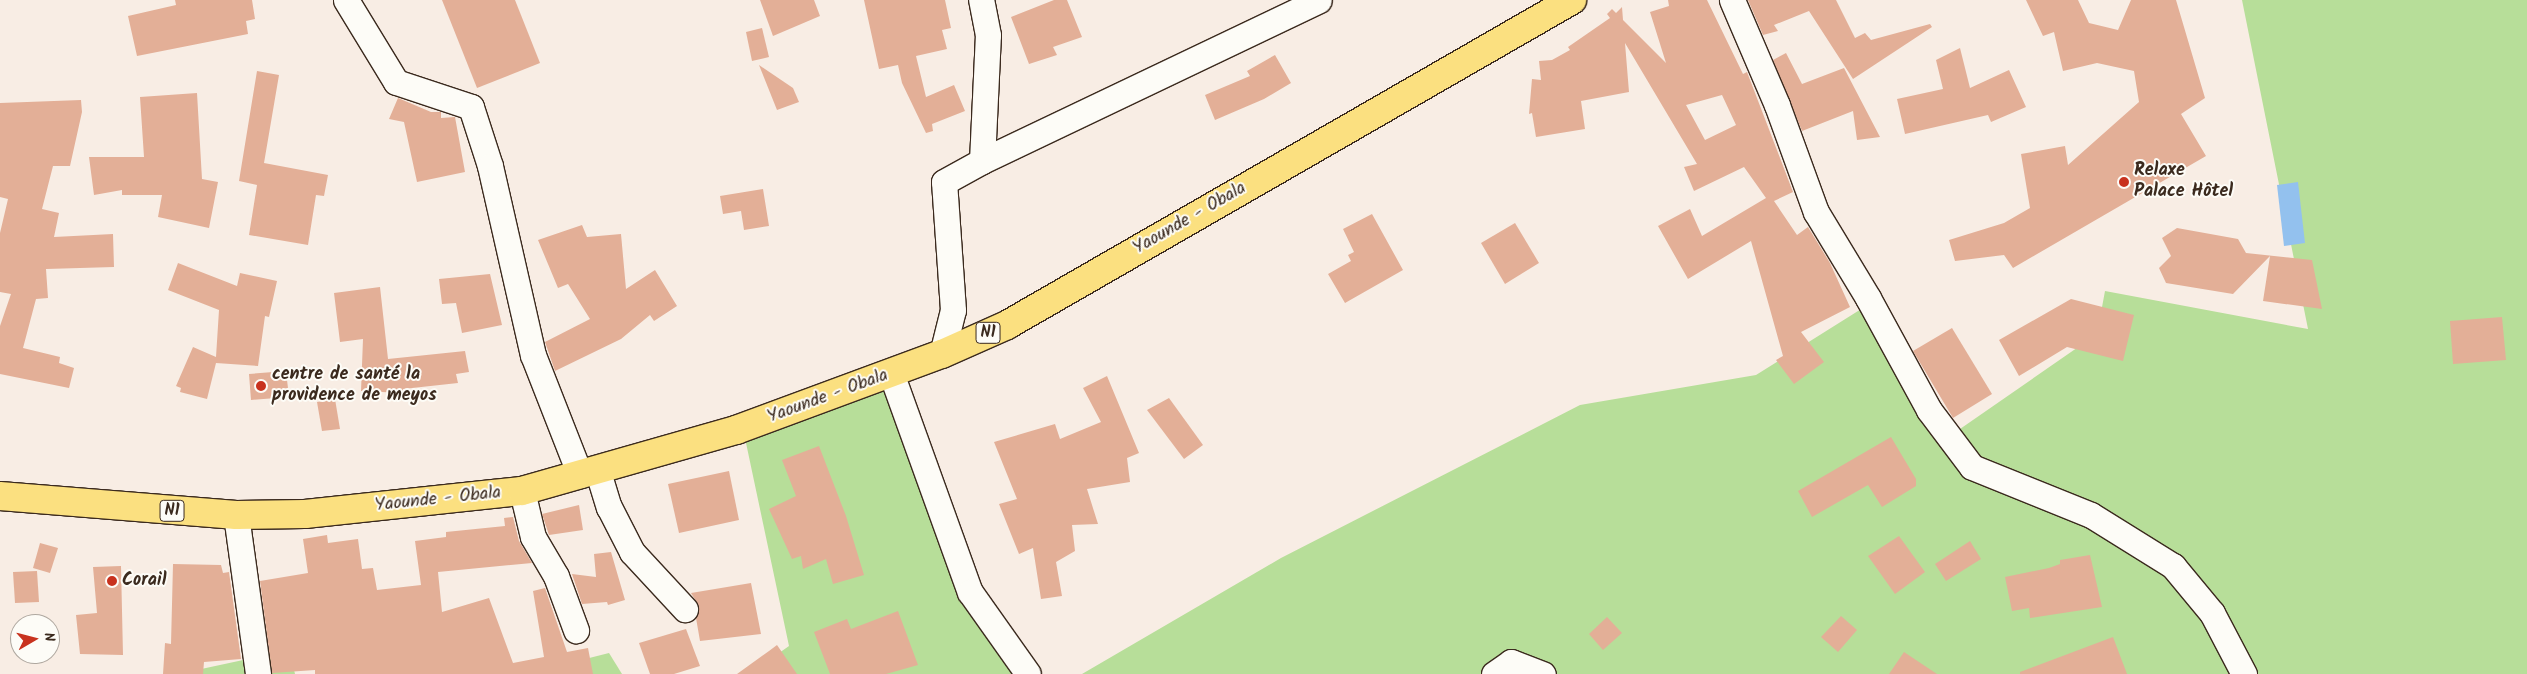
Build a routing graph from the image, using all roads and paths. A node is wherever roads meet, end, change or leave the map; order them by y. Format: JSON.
{"nodes":[{"id":1,"x":346,"y":0,"type":"edge"},
{"id":2,"x":981,"y":0,"type":"edge"},
{"id":3,"x":1319,"y":0,"type":"edge"},
{"id":4,"x":1572,"y":0,"type":"edge"},
{"id":5,"x":1732,"y":0,"type":"edge"},
{"id":6,"x":982,"y":161,"type":"junction"},
{"id":7,"x":942,"y":354,"type":"junction"},
{"id":8,"x":891,"y":374,"type":"junction"},
{"id":9,"x":589,"y":474,"type":"junction"},
{"id":10,"x":522,"y":491,"type":"junction"},
{"id":11,"x":0,"y":496,"type":"edge"},
{"id":12,"x":236,"y":515,"type":"junction"},
{"id":13,"x":685,"y":609,"type":"dead end"},
{"id":14,"x":576,"y":630,"type":"dead end"},
{"id":15,"x":258,"y":674,"type":"edge"},
{"id":16,"x":1028,"y":674,"type":"edge"},
{"id":17,"x":1494,"y":674,"type":"edge"},
{"id":18,"x":1543,"y":674,"type":"edge"},
{"id":19,"x":2244,"y":674,"type":"edge"}],
"edges":[{"from":1,"to":9,"type":"street"},
{"from":2,"to":6,"type":"street"},
{"from":3,"to":6,"type":"street"},
{"from":4,"to":7,"type":"highway","name":"Yaounde - Obala","number":"N1"},
{"from":5,"to":19,"type":"street"},
{"from":6,"to":7,"type":"street"},
{"from":7,"to":8,"type":"highway","name":"Yaounde - Obala","number":"N1"},
{"from":8,"to":9,"type":"highway","name":"Yaounde - Obala","number":"N1"},
{"from":8,"to":16,"type":"street"},
{"from":9,"to":10,"type":"highway","name":"Yaounde - Obala","number":"N1"},
{"from":9,"to":13,"type":"street"},
{"from":10,"to":12,"type":"highway","name":"Yaounde - Obala","number":"N1"},
{"from":10,"to":14,"type":"street"},
{"from":11,"to":12,"type":"highway","name":"Yaounde - Obala","number":"N1"},
{"from":12,"to":15,"type":"street"},
{"from":17,"to":18,"type":"street"}]}
